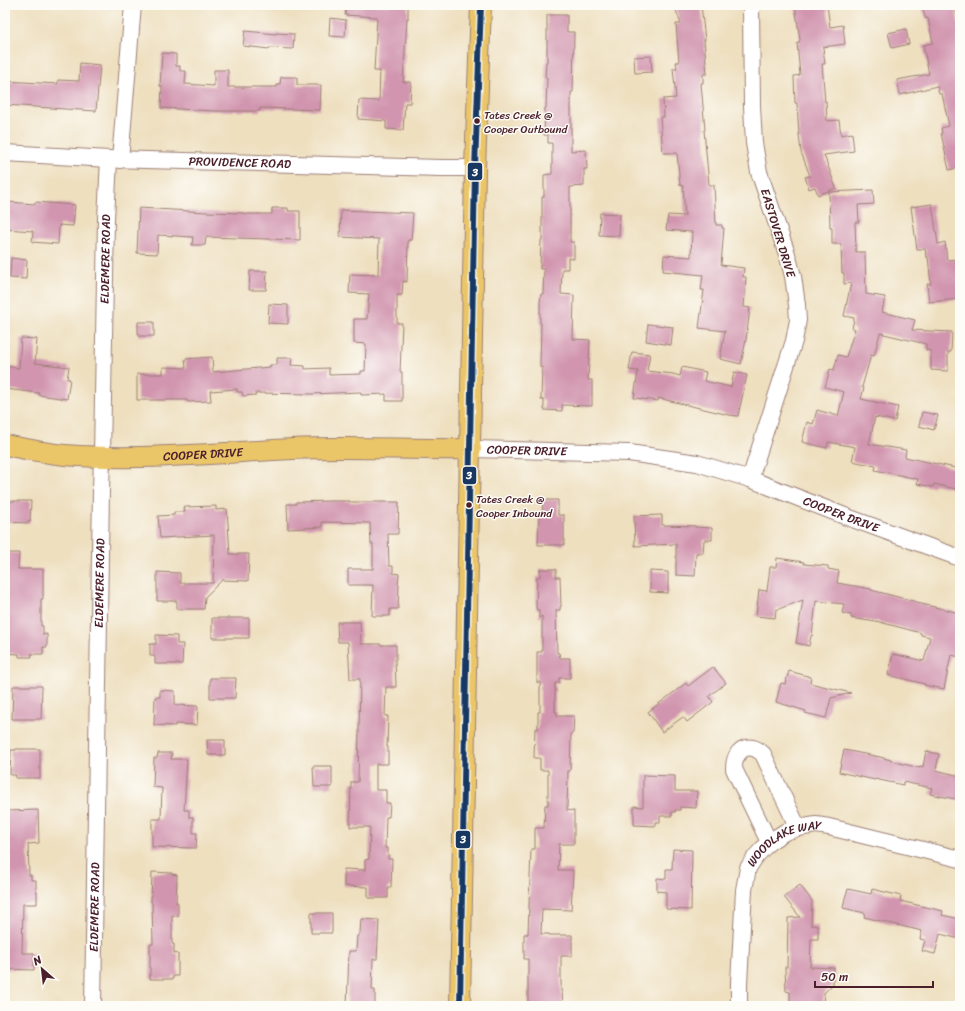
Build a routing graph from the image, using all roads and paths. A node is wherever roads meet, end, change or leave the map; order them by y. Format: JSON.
{"nodes":[{"id":1,"x":133,"y":5,"type":"edge"},
{"id":2,"x":482,"y":5,"type":"edge"},
{"id":3,"x":751,"y":5,"type":"edge"},
{"id":4,"x":5,"y":153,"type":"edge"},
{"id":5,"x":115,"y":160,"type":"junction"},
{"id":6,"x":475,"y":168,"type":"junction"},
{"id":7,"x":5,"y":445,"type":"edge"},
{"id":8,"x":471,"y":449,"type":"junction"},
{"id":9,"x":102,"y":457,"type":"junction"},
{"id":10,"x":750,"y":479,"type":"junction"},
{"id":11,"x":960,"y":558,"type":"edge"},
{"id":12,"x":798,"y":828,"type":"junction"},
{"id":13,"x":769,"y":842,"type":"junction"},
{"id":14,"x":960,"y":859,"type":"edge"},
{"id":15,"x":93,"y":1006,"type":"edge"},
{"id":16,"x":460,"y":1006,"type":"edge"},
{"id":17,"x":739,"y":1006,"type":"edge"}],
"edges":[{"from":1,"to":5,"type":"street","name":"ELDEMERE ROAD"},
{"from":2,"to":6,"type":"main road"},
{"from":3,"to":10,"type":"street","name":"EASTOVER DRIVE"},
{"from":4,"to":5,"type":"street","name":"PROVIDENCE ROAD"},
{"from":5,"to":6,"type":"street","name":"PROVIDENCE ROAD"},
{"from":5,"to":9,"type":"street","name":"ELDEMERE ROAD"},
{"from":6,"to":8,"type":"main road"},
{"from":7,"to":9,"type":"main road","name":"COOPER DRIVE"},
{"from":8,"to":9,"type":"main road","name":"COOPER DRIVE"},
{"from":8,"to":10,"type":"street","name":"COOPER DRIVE"},
{"from":8,"to":16,"type":"main road"},
{"from":9,"to":15,"type":"street","name":"ELDEMERE ROAD"},
{"from":10,"to":11,"type":"street","name":"COOPER DRIVE"},
{"from":12,"to":13,"type":"street","name":"WOODLAKE WAY"},
{"from":12,"to":13,"type":"street"},
{"from":12,"to":14,"type":"street","name":"WOODLAKE WAY"},
{"from":13,"to":17,"type":"street","name":"WOODLAKE WAY"}]}
